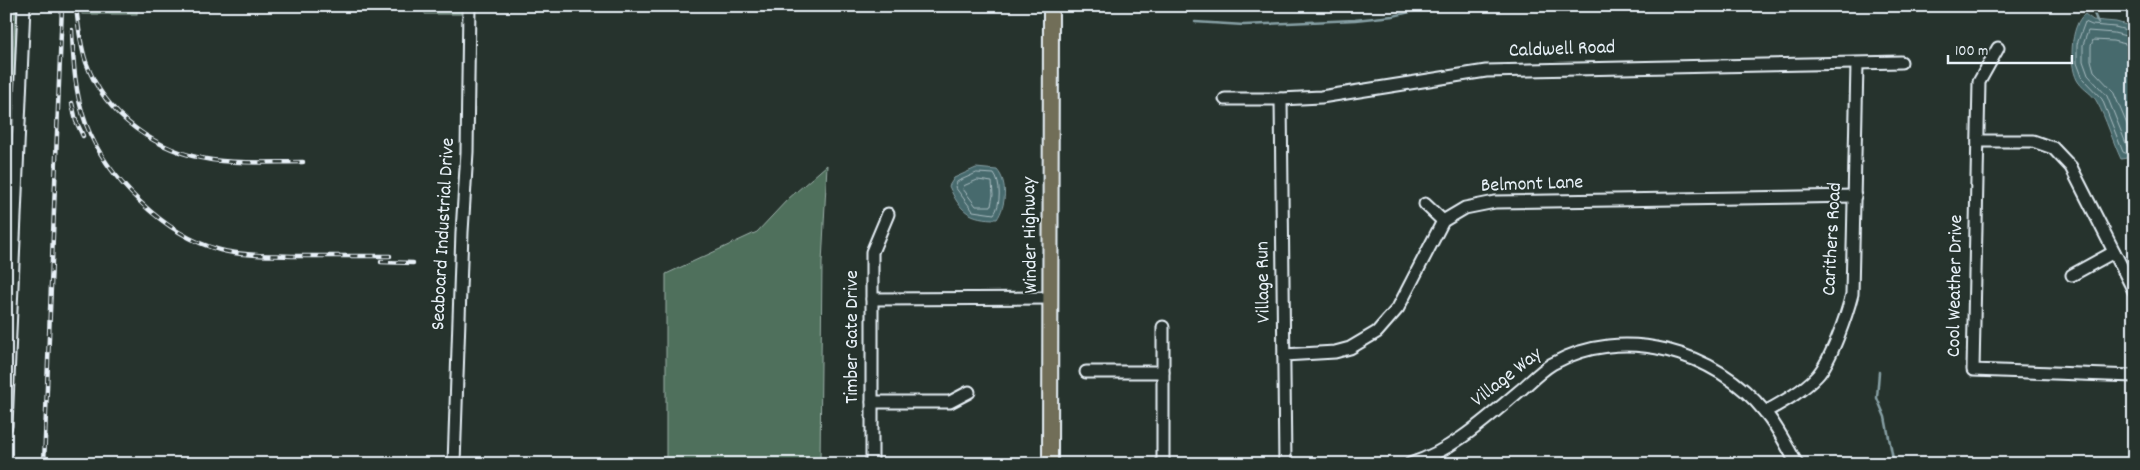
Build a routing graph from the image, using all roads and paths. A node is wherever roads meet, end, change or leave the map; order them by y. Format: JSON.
{"nodes":[{"id":1,"x":24,"y":6,"type":"edge"},
{"id":2,"x":469,"y":6,"type":"edge"},
{"id":3,"x":1051,"y":6,"type":"edge"},
{"id":4,"x":1998,"y":48,"type":"dead end"},
{"id":5,"x":1901,"y":62,"type":"dead end"},
{"id":6,"x":1857,"y":64,"type":"junction"},
{"id":7,"x":1225,"y":99,"type":"dead end"},
{"id":8,"x":1281,"y":99,"type":"junction"},
{"id":9,"x":1978,"y":141,"type":"junction"},
{"id":10,"x":1855,"y":196,"type":"junction"},
{"id":11,"x":1425,"y":204,"type":"dead end"},
{"id":12,"x":888,"y":214,"type":"dead end"},
{"id":13,"x":1443,"y":221,"type":"junction"},
{"id":14,"x":2114,"y":252,"type":"junction"},
{"id":15,"x":2072,"y":275,"type":"dead end"},
{"id":16,"x":2134,"y":291,"type":"edge"},
{"id":17,"x":1051,"y":298,"type":"junction"},
{"id":18,"x":872,"y":299,"type":"junction"},
{"id":19,"x":1163,"y":327,"type":"dead end"},
{"id":20,"x":1284,"y":355,"type":"junction"},
{"id":21,"x":1086,"y":372,"type":"dead end"},
{"id":22,"x":1163,"y":372,"type":"junction"},
{"id":23,"x":2134,"y":376,"type":"edge"},
{"id":24,"x":968,"y":392,"type":"dead end"},
{"id":25,"x":872,"y":402,"type":"junction"},
{"id":26,"x":1766,"y":412,"type":"junction"},
{"id":27,"x":6,"y":426,"type":"edge"},
{"id":28,"x":454,"y":464,"type":"edge"},
{"id":29,"x":872,"y":464,"type":"edge"},
{"id":30,"x":1050,"y":464,"type":"edge"},
{"id":31,"x":1163,"y":464,"type":"edge"},
{"id":32,"x":1285,"y":464,"type":"edge"},
{"id":33,"x":1410,"y":464,"type":"edge"},
{"id":34,"x":1797,"y":464,"type":"edge"}],
"edges":[{"from":1,"to":27,"type":"street"},
{"from":2,"to":28,"type":"street","name":"Seaboard Industrial Drive"},
{"from":3,"to":17,"type":"main road","name":"Winder Highway"},
{"from":4,"to":9,"type":"street","name":"Cool Weather Drive"},
{"from":5,"to":6,"type":"street","name":"Caldwell Road"},
{"from":6,"to":8,"type":"street","name":"Caldwell Road"},
{"from":6,"to":10,"type":"street","name":"Carithers Road"},
{"from":7,"to":8,"type":"street","name":"Caldwell Road"},
{"from":8,"to":20,"type":"street","name":"Village Run"},
{"from":9,"to":14,"type":"street"},
{"from":9,"to":23,"type":"street","name":"Cool Weather Drive"},
{"from":10,"to":13,"type":"street","name":"Belmont Lane"},
{"from":10,"to":26,"type":"street","name":"Carithers Road"},
{"from":11,"to":13,"type":"street"},
{"from":12,"to":18,"type":"street","name":"Timber Gate Drive"},
{"from":13,"to":20,"type":"street"},
{"from":14,"to":15,"type":"street"},
{"from":14,"to":16,"type":"street"},
{"from":17,"to":18,"type":"street"},
{"from":17,"to":30,"type":"main road","name":"Winder Highway"},
{"from":18,"to":25,"type":"street","name":"Timber Gate Drive"},
{"from":19,"to":22,"type":"street"},
{"from":20,"to":32,"type":"street","name":"Village Run"},
{"from":21,"to":22,"type":"street"},
{"from":22,"to":31,"type":"street"},
{"from":24,"to":25,"type":"street"},
{"from":25,"to":29,"type":"street","name":"Timber Gate Drive"},
{"from":26,"to":33,"type":"street","name":"Village Way"},
{"from":26,"to":34,"type":"street","name":"Village Way"}]}
